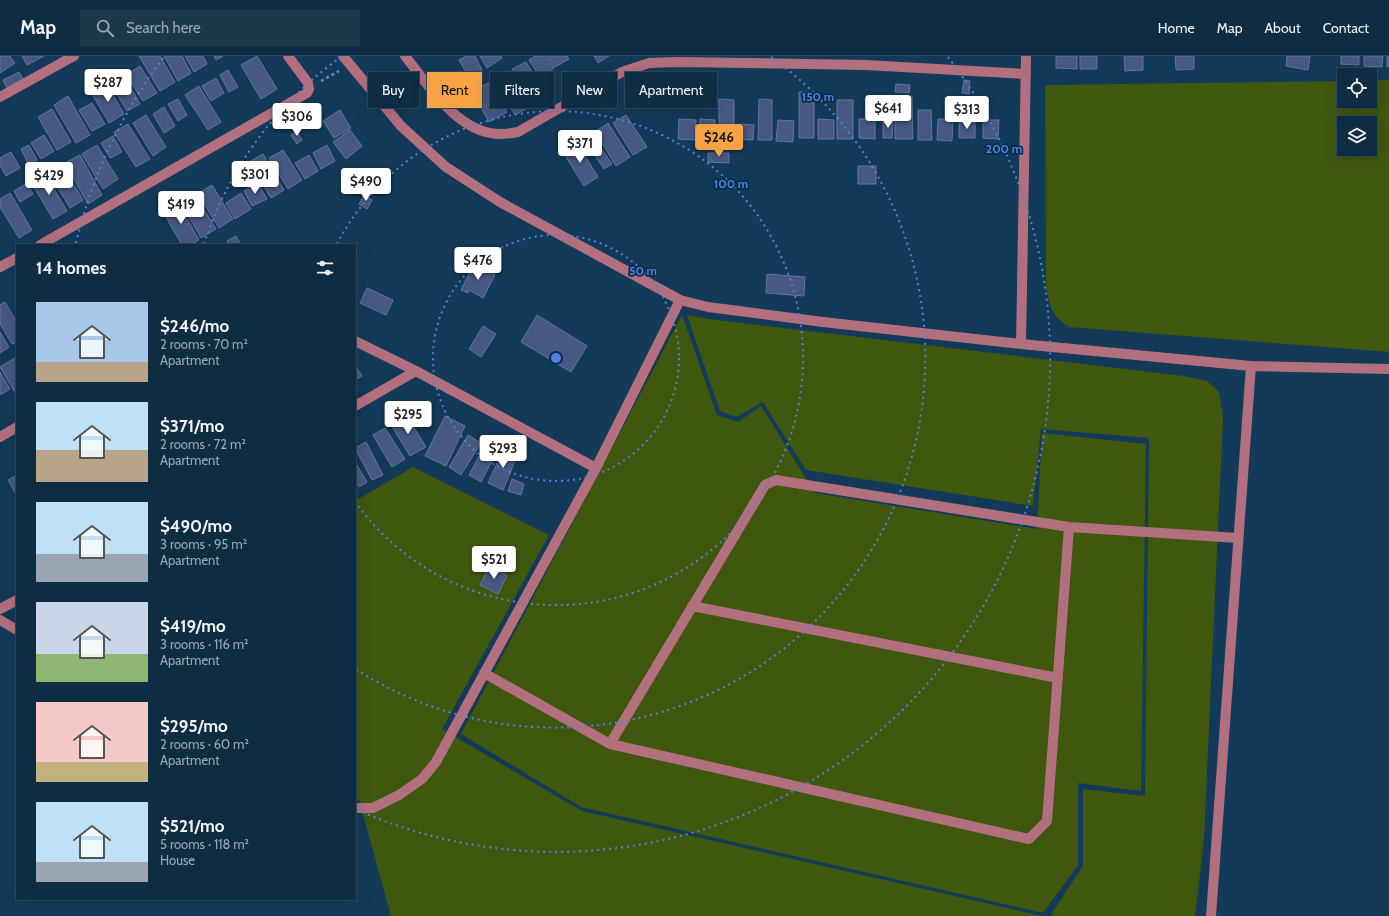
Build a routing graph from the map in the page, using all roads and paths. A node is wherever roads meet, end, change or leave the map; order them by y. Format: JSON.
{"nodes":[{"id":1,"x":74,"y":56,"type":"edge"},
{"id":2,"x":288,"y":56,"type":"edge"},
{"id":3,"x":343,"y":56,"type":"edge"},
{"id":4,"x":405,"y":56,"type":"edge"},
{"id":5,"x":1026,"y":56,"type":"edge"},
{"id":6,"x":866,"y":60,"type":"edge"},
{"id":7,"x":349,"y":65,"type":"junction"},
{"id":8,"x":1026,"y":74,"type":"junction"},
{"id":9,"x":309,"y":89,"type":"junction"},
{"id":10,"x":0,"y":97,"type":"edge"},
{"id":11,"x":42,"y":244,"type":"edge"},
{"id":12,"x":16,"y":259,"type":"edge"},
{"id":13,"x":0,"y":268,"type":"edge"},
{"id":14,"x":680,"y":300,"type":"junction"},
{"id":15,"x":356,"y":341,"type":"edge"},
{"id":16,"x":1021,"y":344,"type":"junction"},
{"id":17,"x":1251,"y":366,"type":"junction"},
{"id":18,"x":1389,"y":369,"type":"edge"},
{"id":19,"x":416,"y":371,"type":"junction"},
{"id":20,"x":356,"y":405,"type":"edge"},
{"id":21,"x":16,"y":428,"type":"edge"},
{"id":22,"x":0,"y":436,"type":"edge"},
{"id":23,"x":596,"y":468,"type":"junction"},
{"id":24,"x":1069,"y":527,"type":"junction"},
{"id":25,"x":1238,"y":538,"type":"junction"},
{"id":26,"x":16,"y":601,"type":"edge"},
{"id":27,"x":692,"y":606,"type":"junction"},
{"id":28,"x":0,"y":610,"type":"edge"},
{"id":29,"x":0,"y":620,"type":"edge"},
{"id":30,"x":16,"y":629,"type":"edge"},
{"id":31,"x":484,"y":673,"type":"junction"},
{"id":32,"x":1058,"y":678,"type":"junction"},
{"id":33,"x":610,"y":744,"type":"junction"},
{"id":34,"x":356,"y":808,"type":"edge"},
{"id":35,"x":1211,"y":916,"type":"edge"}],
"edges":[{"from":1,"to":10,"type":"street"},
{"from":2,"to":9,"type":"street"},
{"from":3,"to":7,"type":"street"},
{"from":4,"to":6,"type":"street"},
{"from":5,"to":8,"type":"street"},
{"from":6,"to":8,"type":"street"},
{"from":7,"to":9,"type":"path"},
{"from":7,"to":14,"type":"street"},
{"from":8,"to":16,"type":"street"},
{"from":9,"to":11,"type":"street"},
{"from":12,"to":13,"type":"street"},
{"from":14,"to":16,"type":"street"},
{"from":14,"to":23,"type":"street"},
{"from":15,"to":19,"type":"street"},
{"from":16,"to":17,"type":"street"},
{"from":17,"to":18,"type":"street"},
{"from":17,"to":25,"type":"street"},
{"from":19,"to":20,"type":"street"},
{"from":19,"to":23,"type":"street"},
{"from":21,"to":22,"type":"street"},
{"from":23,"to":31,"type":"street"},
{"from":24,"to":25,"type":"street"},
{"from":24,"to":27,"type":"street"},
{"from":24,"to":32,"type":"street"},
{"from":25,"to":35,"type":"street"},
{"from":26,"to":28,"type":"street"},
{"from":27,"to":32,"type":"street"},
{"from":27,"to":33,"type":"street"},
{"from":29,"to":30,"type":"street"},
{"from":31,"to":33,"type":"street"},
{"from":31,"to":34,"type":"street"},
{"from":32,"to":33,"type":"street"}]}
